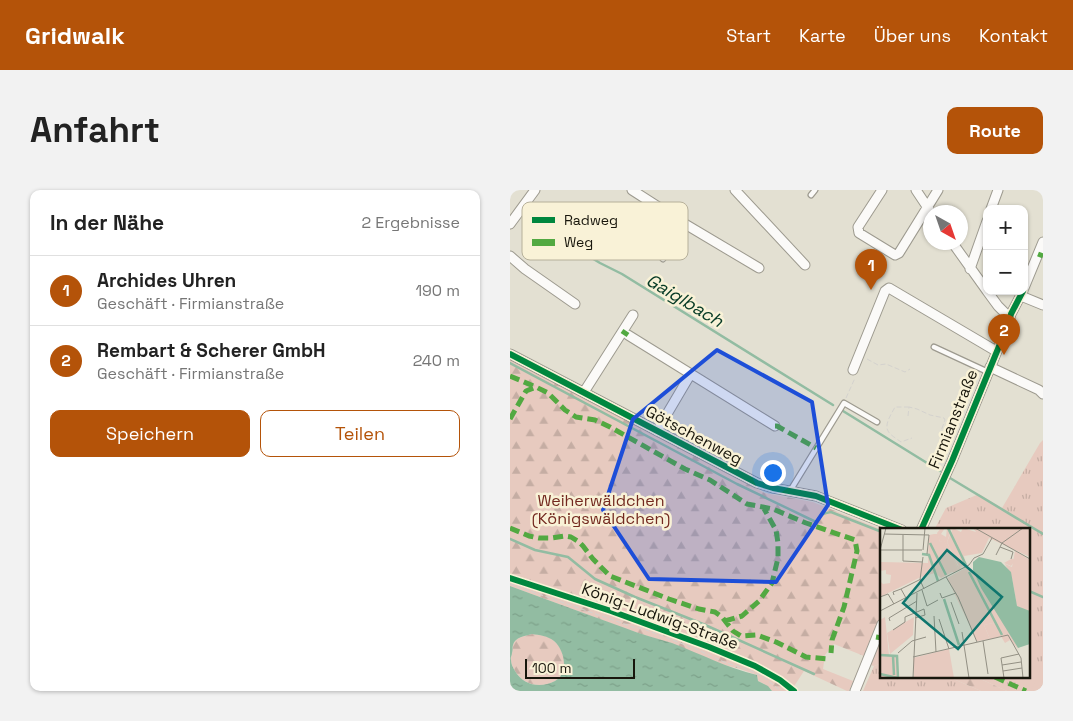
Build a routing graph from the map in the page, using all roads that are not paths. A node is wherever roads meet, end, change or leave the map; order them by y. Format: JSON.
{"nodes":[{"id":1,"x":535,"y":190,"type":"edge"},
{"id":2,"x":632,"y":190,"type":"edge"},
{"id":3,"x":735,"y":190,"type":"edge"},
{"id":4,"x":815,"y":190,"type":"edge"},
{"id":5,"x":882,"y":190,"type":"edge"},
{"id":6,"x":916,"y":190,"type":"edge"},
{"id":7,"x":938,"y":190,"type":"edge"},
{"id":8,"x":998,"y":190,"type":"edge"},
{"id":9,"x":811,"y":195,"type":"dead end"},
{"id":10,"x":526,"y":202,"type":"edge"},
{"id":11,"x":651,"y":202,"type":"edge"},
{"id":12,"x":926,"y":205,"type":"edge"},
{"id":13,"x":931,"y":205,"type":"edge"},
{"id":14,"x":992,"y":205,"type":"edge"},
{"id":15,"x":522,"y":208,"type":"edge"},
{"id":16,"x":923,"y":218,"type":"edge"},
{"id":17,"x":510,"y":224,"type":"edge"},
{"id":18,"x":688,"y":226,"type":"edge"},
{"id":19,"x":983,"y":232,"type":"edge"},
{"id":20,"x":1043,"y":242,"type":"edge"},
{"id":21,"x":957,"y":250,"type":"edge"},
{"id":22,"x":510,"y":256,"type":"edge"},
{"id":23,"x":805,"y":265,"type":"dead end"},
{"id":24,"x":759,"y":268,"type":"dead end"},
{"id":25,"x":970,"y":269,"type":"junction"},
{"id":26,"x":1028,"y":280,"type":"edge"},
{"id":27,"x":983,"y":286,"type":"edge"},
{"id":28,"x":990,"y":295,"type":"edge"},
{"id":29,"x":1021,"y":295,"type":"edge"},
{"id":30,"x":1028,"y":295,"type":"edge"},
{"id":31,"x":575,"y":304,"type":"dead end"},
{"id":32,"x":1043,"y":305,"type":"edge"},
{"id":33,"x":1011,"y":314,"type":"junction"},
{"id":34,"x":632,"y":315,"type":"dead end"},
{"id":35,"x":628,"y":335,"type":"dead end"},
{"id":36,"x":934,"y":346,"type":"dead end"},
{"id":37,"x":996,"y":351,"type":"junction"},
{"id":38,"x":510,"y":354,"type":"edge"},
{"id":39,"x":989,"y":369,"type":"junction"},
{"id":40,"x":855,"y":372,"type":"road end"},
{"id":41,"x":690,"y":375,"type":"junction"},
{"id":42,"x":584,"y":392,"type":"junction"},
{"id":43,"x":1043,"y":394,"type":"edge"},
{"id":44,"x":877,"y":422,"type":"dead end"},
{"id":45,"x":775,"y":426,"type":"dead end"},
{"id":46,"x":657,"y":431,"type":"junction"},
{"id":47,"x":790,"y":491,"type":"junction"},
{"id":48,"x":897,"y":528,"type":"edge"},
{"id":49,"x":922,"y":528,"type":"edge"},
{"id":50,"x":880,"y":629,"type":"edge"},
{"id":51,"x":854,"y":691,"type":"edge"}],
"edges":[{"from":1,"to":10,"type":"street"},
{"from":2,"to":11,"type":"street"},
{"from":3,"to":23,"type":"street"},
{"from":4,"to":9,"type":"lane"},
{"from":5,"to":16,"type":"street"},
{"from":6,"to":12,"type":"street"},
{"from":7,"to":13,"type":"street"},
{"from":8,"to":14,"type":"street"},
{"from":15,"to":17,"type":"street"},
{"from":18,"to":24,"type":"street"},
{"from":19,"to":25,"type":"street"},
{"from":20,"to":26,"type":"street","name":"Firmianstraße"},
{"from":21,"to":25,"type":"street"},
{"from":22,"to":31,"type":"street"},
{"from":25,"to":27,"type":"street"},
{"from":28,"to":33,"type":"street"},
{"from":29,"to":33,"type":"street","name":"Firmianstraße"},
{"from":30,"to":32,"type":"street"},
{"from":33,"to":37,"type":"street","name":"Firmianstraße"},
{"from":34,"to":42,"type":"street"},
{"from":35,"to":41,"type":"street"},
{"from":36,"to":39,"type":"lane"},
{"from":37,"to":39,"type":"street","name":"Firmianstraße"},
{"from":37,"to":40,"type":"street"},
{"from":38,"to":42,"type":"street","name":"Götschenweg"},
{"from":39,"to":43,"type":"street"},
{"from":39,"to":49,"type":"street","name":"Firmianstraße"},
{"from":41,"to":45,"type":"street"},
{"from":41,"to":46,"type":"street"},
{"from":42,"to":46,"type":"street","name":"Götschenweg"},
{"from":44,"to":47,"type":"lane"},
{"from":46,"to":47,"type":"street","name":"Götschenweg"},
{"from":47,"to":48,"type":"street","name":"Götschenweg"},
{"from":50,"to":51,"type":"street"}]}
